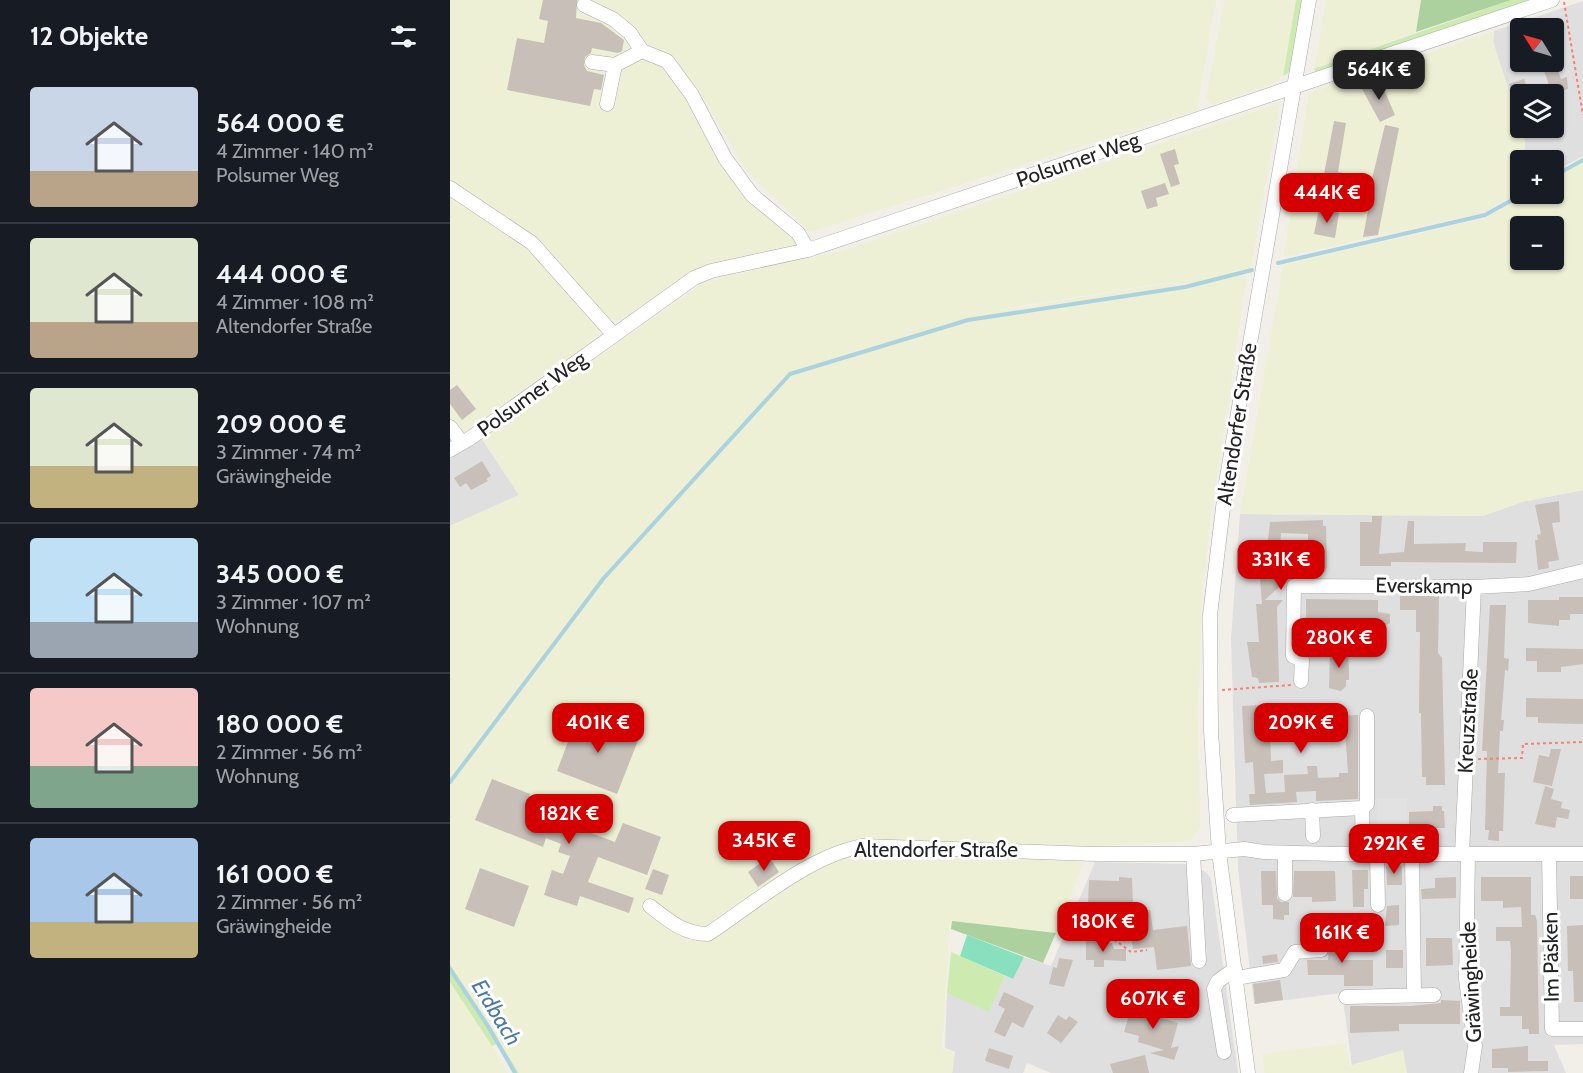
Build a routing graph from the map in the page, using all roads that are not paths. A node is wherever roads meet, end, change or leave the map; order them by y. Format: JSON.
{"nodes":[{"id":1,"x":1309,"y":0,"type":"edge"},
{"id":2,"x":1552,"y":0,"type":"edge"},
{"id":3,"x":584,"y":5,"type":"dead end"},
{"id":4,"x":642,"y":51,"type":"junction"},
{"id":5,"x":592,"y":62,"type":"dead end"},
{"id":6,"x":615,"y":65,"type":"junction"},
{"id":7,"x":1294,"y":88,"type":"junction"},
{"id":8,"x":608,"y":104,"type":"dead end"},
{"id":9,"x":450,"y":188,"type":"edge"},
{"id":10,"x":808,"y":250,"type":"junction"},
{"id":11,"x":614,"y":335,"type":"junction"},
{"id":12,"x":450,"y":427,"type":"edge"},
{"id":13,"x":456,"y":446,"type":"edge"},
{"id":14,"x":1583,"y":572,"type":"edge"},
{"id":15,"x":1474,"y":587,"type":"junction"},
{"id":16,"x":1301,"y":681,"type":"road end"},
{"id":17,"x":1367,"y":716,"type":"dead end"},
{"id":18,"x":1362,"y":808,"type":"junction"},
{"id":19,"x":1312,"y":810,"type":"junction"},
{"id":20,"x":1233,"y":815,"type":"dead end"},
{"id":21,"x":1313,"y":836,"type":"dead end"},
{"id":22,"x":1218,"y":852,"type":"junction"},
{"id":23,"x":1285,"y":853,"type":"junction"},
{"id":24,"x":1193,"y":854,"type":"junction"},
{"id":25,"x":1370,"y":854,"type":"junction"},
{"id":26,"x":1465,"y":854,"type":"junction"},
{"id":27,"x":1549,"y":854,"type":"junction"},
{"id":28,"x":1583,"y":854,"type":"edge"},
{"id":29,"x":1412,"y":855,"type":"junction"},
{"id":30,"x":1285,"y":894,"type":"dead end"},
{"id":31,"x":1378,"y":905,"type":"dead end"},
{"id":32,"x":650,"y":906,"type":"dead end"},
{"id":33,"x":1321,"y":950,"type":"dead end"},
{"id":34,"x":1199,"y":961,"type":"dead end"},
{"id":35,"x":1236,"y":974,"type":"junction"},
{"id":36,"x":1414,"y":995,"type":"junction"},
{"id":37,"x":1434,"y":995,"type":"dead end"},
{"id":38,"x":1346,"y":997,"type":"dead end"},
{"id":39,"x":1583,"y":1029,"type":"edge"},
{"id":40,"x":1224,"y":1052,"type":"dead end"},
{"id":41,"x":1248,"y":1073,"type":"edge"},
{"id":42,"x":1471,"y":1073,"type":"edge"}],
"edges":[{"from":1,"to":7,"type":"street","name":"Altendorfer Straße"},
{"from":2,"to":7,"type":"street","name":"Polsumer Weg"},
{"from":3,"to":4,"type":"street"},
{"from":4,"to":6,"type":"street"},
{"from":4,"to":10,"type":"street"},
{"from":5,"to":6,"type":"street"},
{"from":6,"to":8,"type":"street"},
{"from":7,"to":10,"type":"street","name":"Polsumer Weg"},
{"from":7,"to":22,"type":"street","name":"Altendorfer Straße"},
{"from":9,"to":11,"type":"street"},
{"from":10,"to":11,"type":"street","name":"Polsumer Weg"},
{"from":11,"to":13,"type":"street","name":"Polsumer Weg"},
{"from":12,"to":13,"type":"street"},
{"from":14,"to":15,"type":"street","name":"Everskamp"},
{"from":15,"to":16,"type":"street","name":"Everskamp"},
{"from":15,"to":26,"type":"street","name":"Kreuzstraße"},
{"from":17,"to":18,"type":"street"},
{"from":18,"to":19,"type":"street"},
{"from":18,"to":25,"type":"street"},
{"from":19,"to":20,"type":"street"},
{"from":19,"to":21,"type":"street"},
{"from":22,"to":23,"type":"street"},
{"from":22,"to":24,"type":"street","name":"Altendorfer Straße"},
{"from":22,"to":35,"type":"street","name":"Altendorfer Straße"},
{"from":23,"to":25,"type":"street"},
{"from":23,"to":30,"type":"street"},
{"from":24,"to":32,"type":"street","name":"Altendorfer Straße"},
{"from":24,"to":34,"type":"street"},
{"from":25,"to":29,"type":"street"},
{"from":25,"to":31,"type":"street"},
{"from":26,"to":27,"type":"street"},
{"from":26,"to":29,"type":"street"},
{"from":26,"to":42,"type":"street","name":"Gräwingheide"},
{"from":27,"to":28,"type":"street"},
{"from":27,"to":39,"type":"street","name":"Im Päsken"},
{"from":29,"to":36,"type":"street"},
{"from":33,"to":35,"type":"street"},
{"from":35,"to":40,"type":"street"},
{"from":35,"to":41,"type":"street","name":"Altendorfer Straße"},
{"from":36,"to":37,"type":"street","name":"Gräwingheide"},
{"from":36,"to":38,"type":"street","name":"Gräwingheide"}]}
